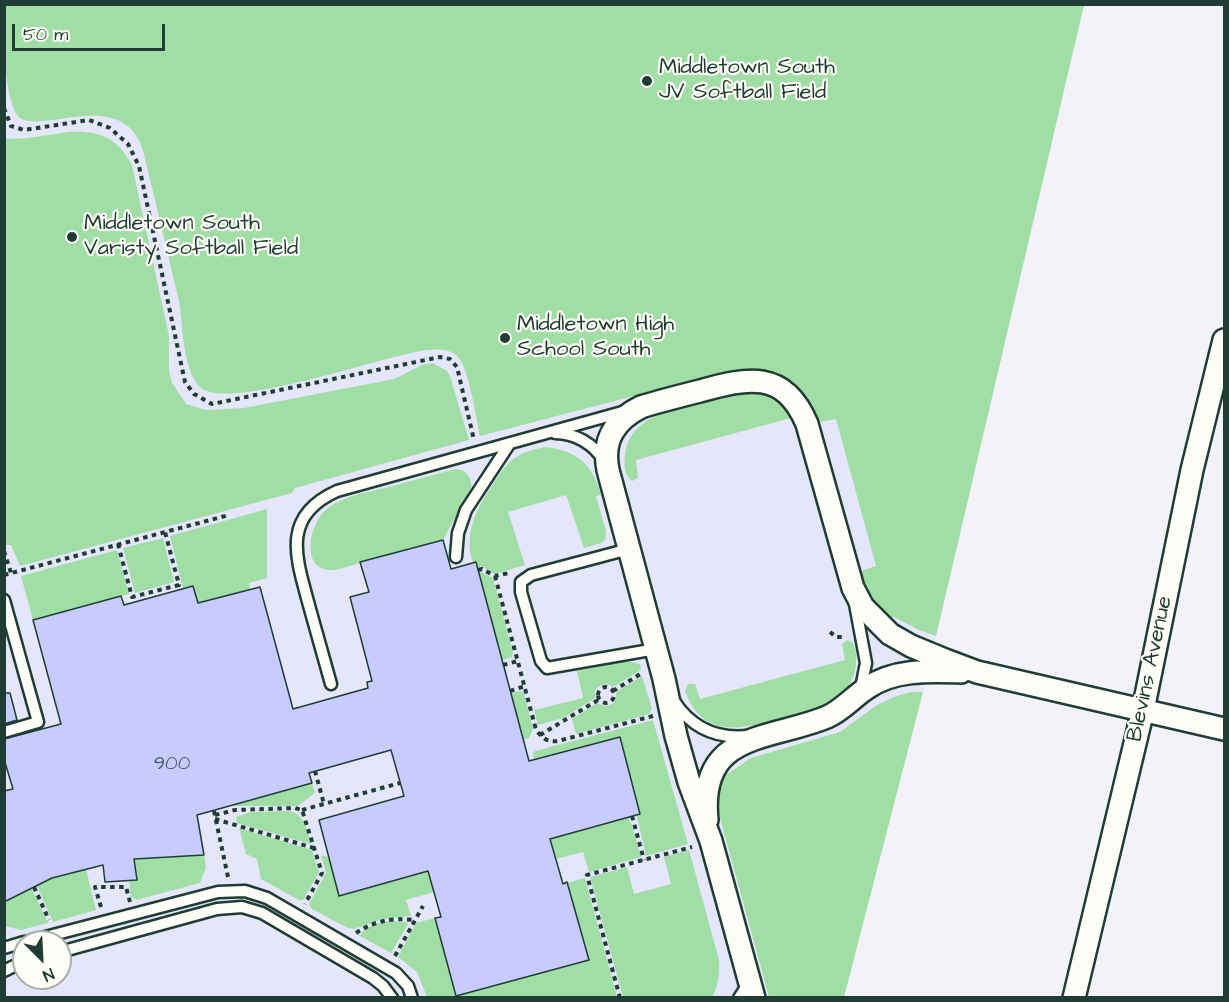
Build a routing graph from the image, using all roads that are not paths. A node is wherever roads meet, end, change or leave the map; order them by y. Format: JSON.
{"nodes":[{"id":1,"x":1224,"y":340,"type":"edge"},
{"id":2,"x":641,"y":407,"type":"junction"},
{"id":3,"x":542,"y":434,"type":"junction"},
{"id":4,"x":510,"y":443,"type":"junction"},
{"id":5,"x":608,"y":470,"type":"junction"},
{"id":6,"x":629,"y":549,"type":"junction"},
{"id":7,"x":456,"y":557,"type":"dead end"},
{"id":8,"x":848,"y":575,"type":"junction"},
{"id":9,"x":4,"y":600,"type":"edge"},
{"id":10,"x":656,"y":649,"type":"junction"},
{"id":11,"x":976,"y":672,"type":"junction"},
{"id":12,"x":655,"y":675,"type":"junction"},
{"id":13,"x":331,"y":684,"type":"dead end"},
{"id":14,"x":859,"y":694,"type":"junction"},
{"id":15,"x":1143,"y":710,"type":"junction"},
{"id":16,"x":1224,"y":729,"type":"edge"},
{"id":17,"x":4,"y":732,"type":"edge"},
{"id":18,"x":762,"y":735,"type":"junction"},
{"id":19,"x":702,"y":844,"type":"junction"},
{"id":20,"x":71,"y":930,"type":"edge"},
{"id":21,"x":72,"y":948,"type":"edge"},
{"id":22,"x":748,"y":992,"type":"edge"},
{"id":23,"x":392,"y":998,"type":"edge"},
{"id":24,"x":412,"y":998,"type":"edge"},
{"id":25,"x":1074,"y":998,"type":"edge"}],
"edges":[{"from":1,"to":15,"type":"street","name":"Blevins Avenue"},
{"from":2,"to":3,"type":"lane"},
{"from":2,"to":5,"type":"street"},
{"from":2,"to":8,"type":"street"},
{"from":3,"to":4,"type":"lane"},
{"from":3,"to":5,"type":"lane"},
{"from":4,"to":7,"type":"lane"},
{"from":4,"to":13,"type":"lane"},
{"from":5,"to":6,"type":"street"},
{"from":6,"to":10,"type":"street"},
{"from":6,"to":10,"type":"lane"},
{"from":8,"to":11,"type":"street"},
{"from":8,"to":14,"type":"lane"},
{"from":9,"to":17,"type":"lane"},
{"from":10,"to":12,"type":"street"},
{"from":11,"to":14,"type":"street"},
{"from":11,"to":15,"type":"street"},
{"from":12,"to":18,"type":"lane"},
{"from":12,"to":19,"type":"street"},
{"from":14,"to":18,"type":"street"},
{"from":15,"to":16,"type":"street"},
{"from":15,"to":25,"type":"street","name":"Blevins Avenue"},
{"from":18,"to":19,"type":"street"},
{"from":19,"to":22,"type":"street"},
{"from":20,"to":24,"type":"lane"},
{"from":21,"to":23,"type":"lane"}]}
